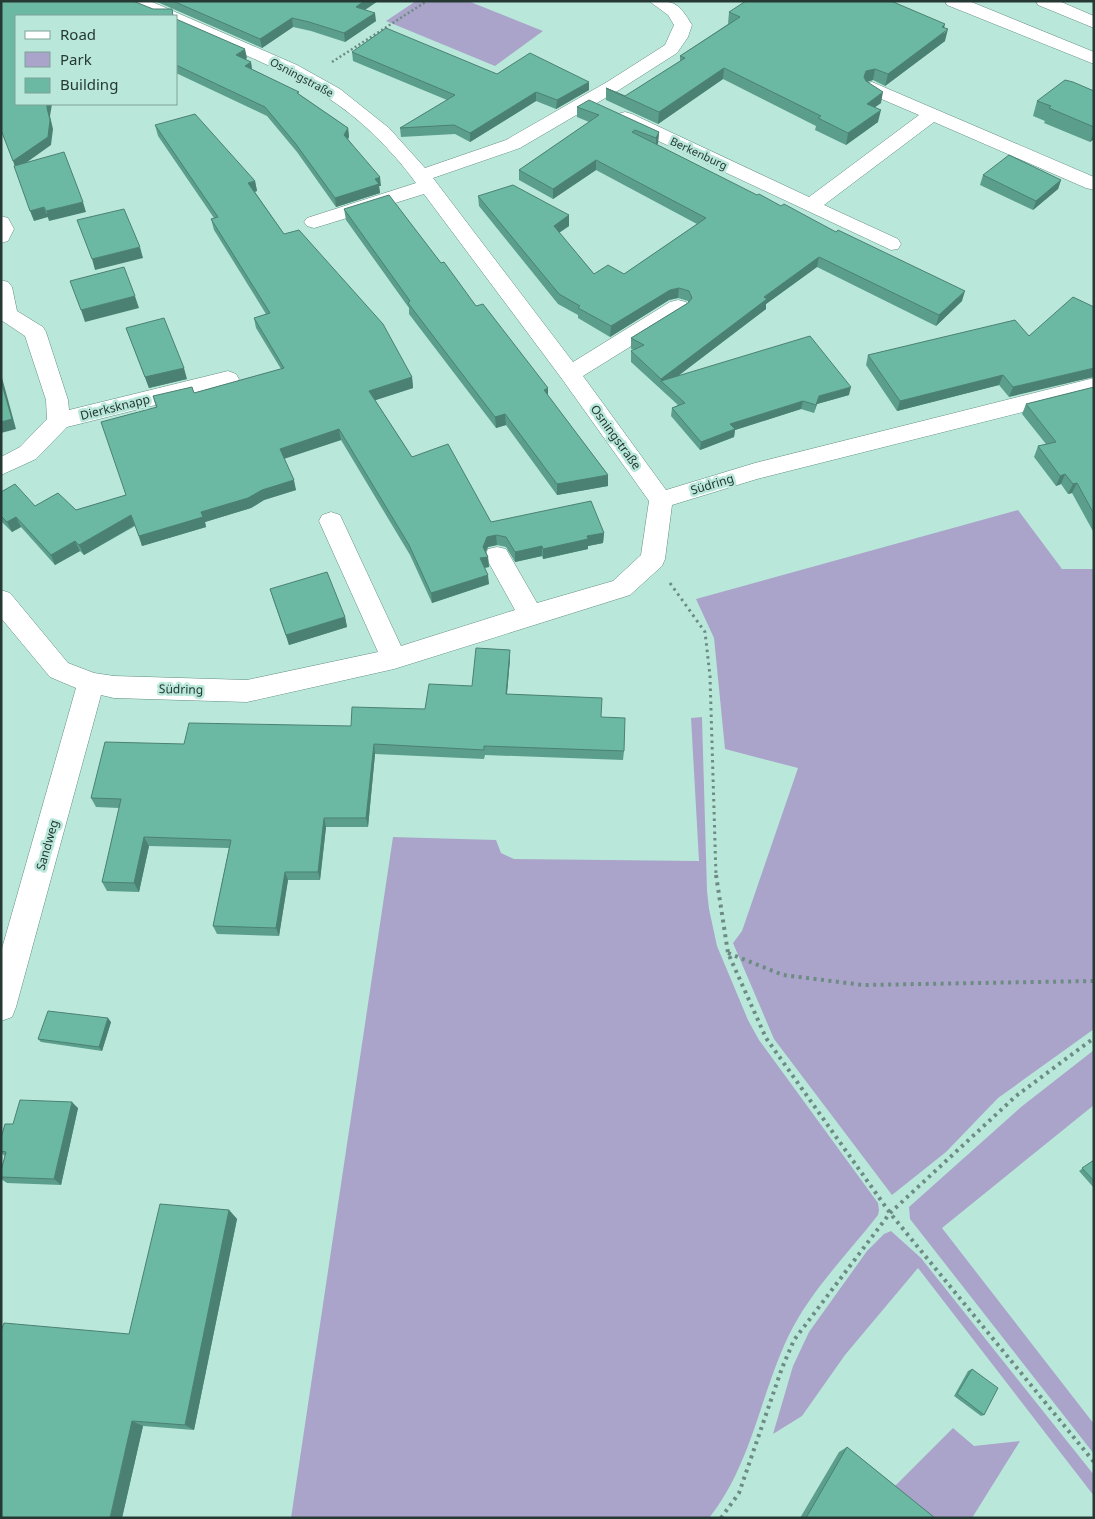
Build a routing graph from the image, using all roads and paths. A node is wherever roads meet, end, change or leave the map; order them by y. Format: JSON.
{"nodes":[{"id":1,"x":134,"y":1,"type":"edge"},
{"id":2,"x":426,"y":1,"type":"edge"},
{"id":3,"x":657,"y":1,"type":"edge"},
{"id":4,"x":952,"y":1,"type":"edge"},
{"id":5,"x":1044,"y":1,"type":"edge"},
{"id":6,"x":169,"y":15,"type":"edge"},
{"id":7,"x":178,"y":19,"type":"edge"},
{"id":8,"x":1094,"y":23,"type":"edge"},
{"id":9,"x":1094,"y":59,"type":"edge"},
{"id":10,"x":307,"y":78,"type":"junction"},
{"id":11,"x":872,"y":88,"type":"edge"},
{"id":12,"x":588,"y":100,"type":"junction"},
{"id":13,"x":932,"y":114,"type":"junction"},
{"id":14,"x":424,"y":181,"type":"junction"},
{"id":15,"x":1093,"y":184,"type":"edge"},
{"id":16,"x":1075,"y":199,"type":"dead end"},
{"id":17,"x":810,"y":206,"type":"junction"},
{"id":18,"x":1,"y":222,"type":"edge"},
{"id":19,"x":314,"y":222,"type":"dead end"},
{"id":20,"x":1,"y":237,"type":"edge"},
{"id":21,"x":891,"y":244,"type":"dead end"},
{"id":22,"x":1,"y":287,"type":"edge"},
{"id":23,"x":678,"y":307,"type":"edge"},
{"id":24,"x":570,"y":374,"type":"junction"},
{"id":25,"x":228,"y":379,"type":"dead end"},
{"id":26,"x":1094,"y":386,"type":"edge"},
{"id":27,"x":59,"y":421,"type":"junction"},
{"id":28,"x":1,"y":467,"type":"edge"},
{"id":29,"x":661,"y":500,"type":"junction"},
{"id":30,"x":331,"y":521,"type":"dead end"},
{"id":31,"x":497,"y":556,"type":"dead end"},
{"id":32,"x":653,"y":558,"type":"junction"},
{"id":33,"x":1,"y":600,"type":"edge"},
{"id":34,"x":531,"y":615,"type":"junction"},
{"id":35,"x":394,"y":659,"type":"junction"},
{"id":36,"x":91,"y":683,"type":"junction"},
{"id":37,"x":728,"y":953,"type":"junction"},
{"id":38,"x":1094,"y":981,"type":"edge"},
{"id":39,"x":1,"y":1007,"type":"edge"},
{"id":40,"x":1094,"y":1038,"type":"edge"},
{"id":41,"x":890,"y":1213,"type":"junction"},
{"id":42,"x":1094,"y":1462,"type":"edge"},
{"id":43,"x":721,"y":1518,"type":"edge"}],
"edges":[{"from":1,"to":6,"type":"street"},
{"from":2,"to":10,"type":"path"},
{"from":3,"to":12,"type":"street"},
{"from":4,"to":9,"type":"street"},
{"from":5,"to":8,"type":"street"},
{"from":7,"to":10,"type":"street","name":"Osningstraße"},
{"from":10,"to":14,"type":"street","name":"Osningstraße"},
{"from":11,"to":13,"type":"street"},
{"from":12,"to":14,"type":"street"},
{"from":12,"to":17,"type":"street","name":"Berkenburg"},
{"from":13,"to":15,"type":"street"},
{"from":13,"to":17,"type":"street"},
{"from":14,"to":19,"type":"street"},
{"from":14,"to":24,"type":"street","name":"Osningstraße"},
{"from":15,"to":16,"type":"street"},
{"from":17,"to":21,"type":"street","name":"Berkenburg"},
{"from":18,"to":20,"type":"street"},
{"from":22,"to":27,"type":"street"},
{"from":23,"to":24,"type":"street"},
{"from":24,"to":29,"type":"street","name":"Osningstraße"},
{"from":25,"to":27,"type":"street","name":"Dierksknapp"},
{"from":26,"to":29,"type":"street","name":"Südring"},
{"from":27,"to":28,"type":"street"},
{"from":29,"to":32,"type":"street"},
{"from":30,"to":35,"type":"street"},
{"from":31,"to":34,"type":"street"},
{"from":32,"to":34,"type":"street","name":"Südring"},
{"from":32,"to":37,"type":"path"},
{"from":33,"to":36,"type":"street","name":"Südring"},
{"from":34,"to":35,"type":"street","name":"Südring"},
{"from":35,"to":36,"type":"street","name":"Südring"},
{"from":36,"to":39,"type":"street","name":"Sandweg"},
{"from":37,"to":38,"type":"path"},
{"from":37,"to":41,"type":"path"},
{"from":40,"to":41,"type":"path"},
{"from":41,"to":42,"type":"path"},
{"from":41,"to":43,"type":"path"}]}
